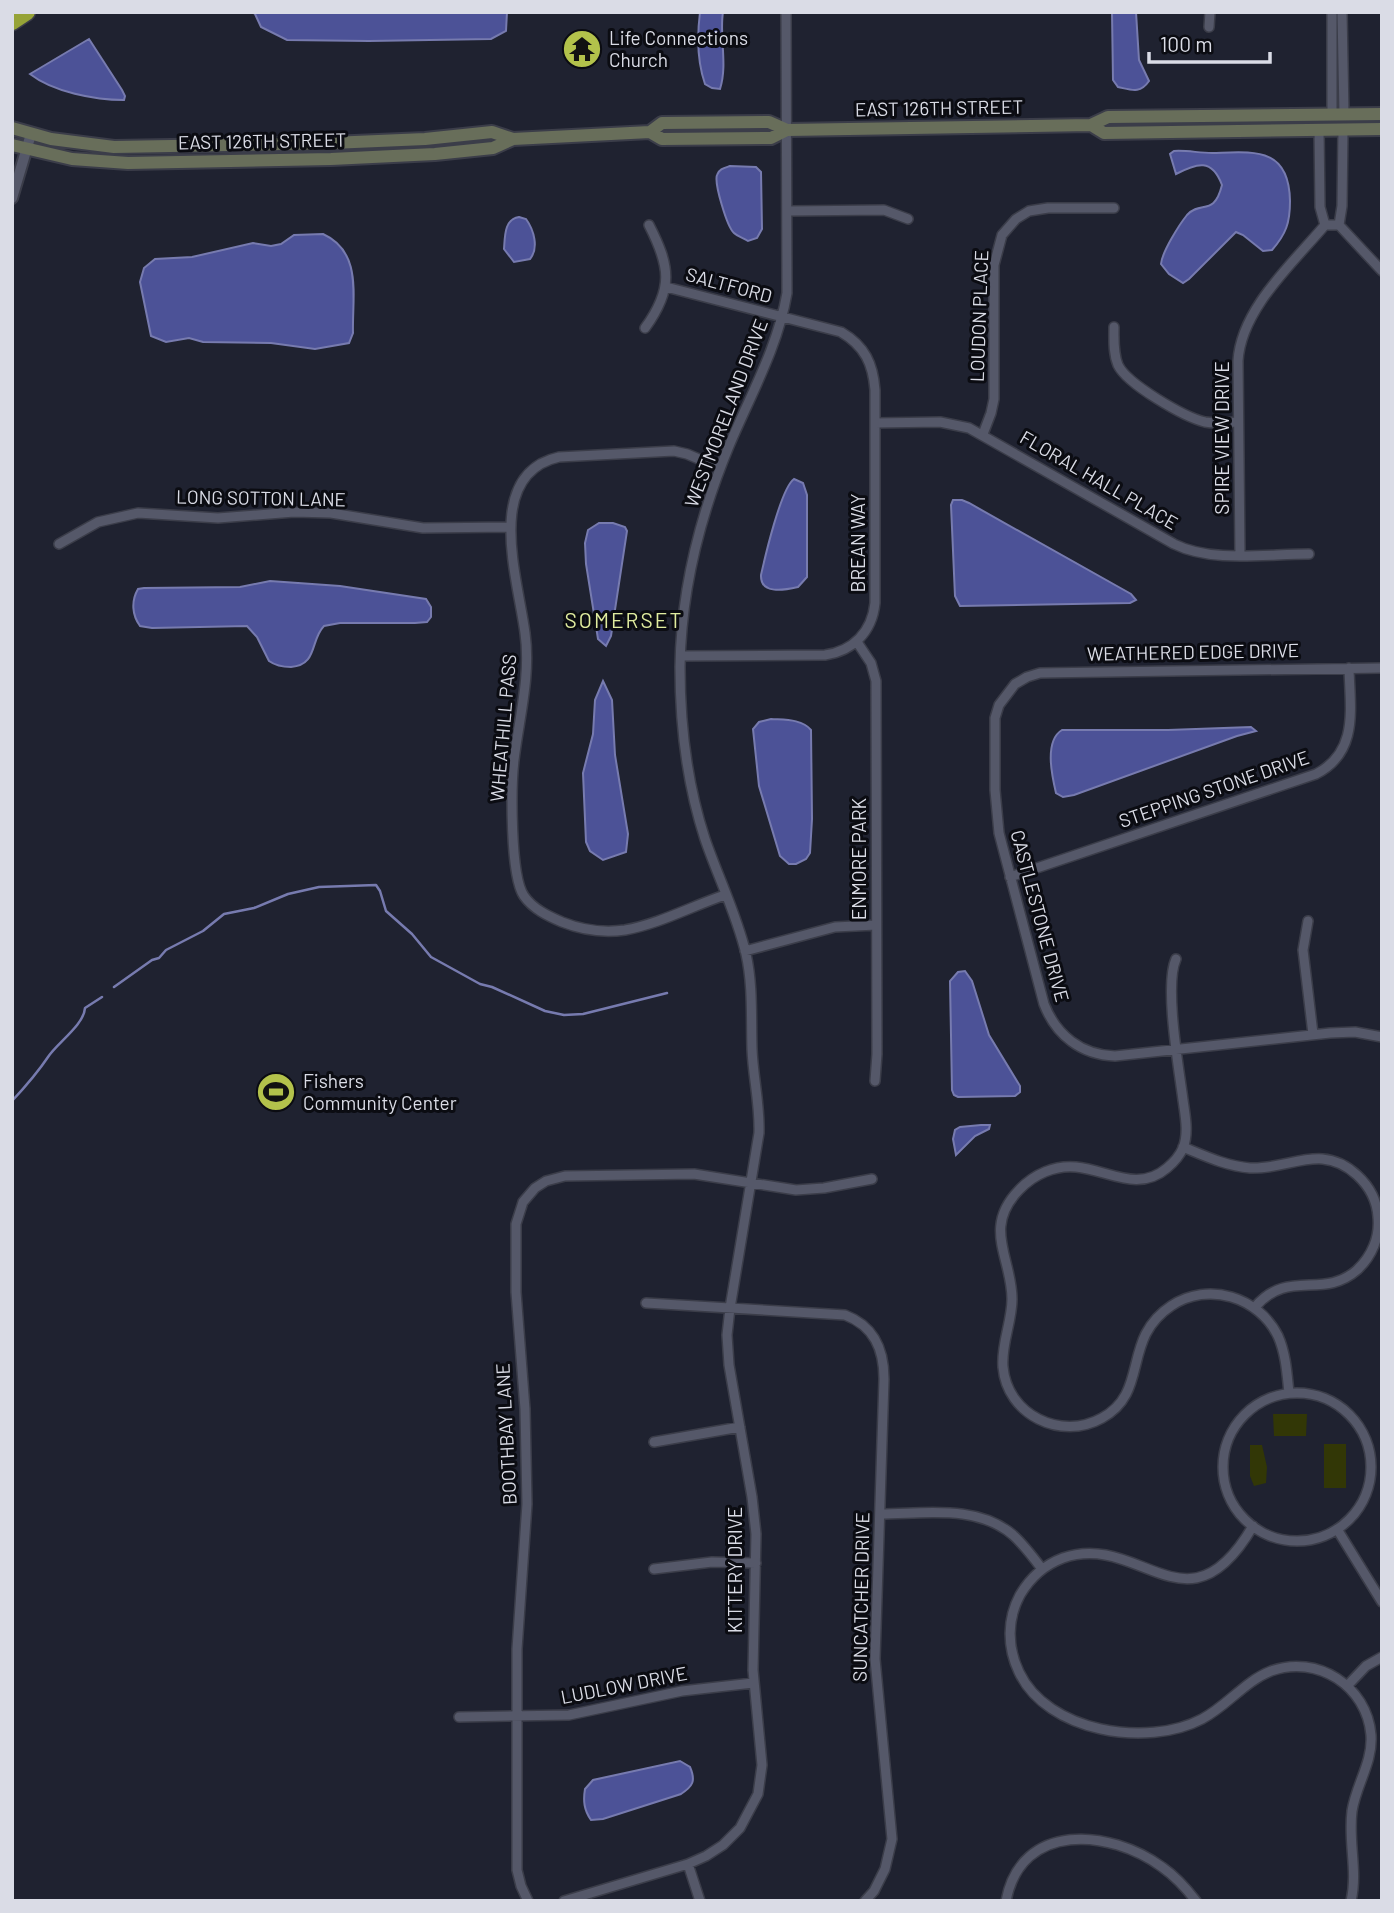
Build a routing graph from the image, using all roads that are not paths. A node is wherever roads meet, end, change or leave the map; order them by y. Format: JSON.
{"nodes":[{"id":1,"x":27,"y":12,"type":"edge"},
{"id":2,"x":786,"y":12,"type":"edge"},
{"id":3,"x":1210,"y":12,"type":"edge"},
{"id":4,"x":1332,"y":12,"type":"edge"},
{"id":5,"x":1342,"y":12,"type":"edge"},
{"id":6,"x":12,"y":22,"type":"edge"},
{"id":7,"x":1209,"y":27,"type":"dead end"},
{"id":8,"x":1338,"y":114,"type":"junction"},
{"id":9,"x":1382,"y":114,"type":"edge"},
{"id":10,"x":1091,"y":125,"type":"junction"},
{"id":11,"x":12,"y":128,"type":"edge"},
{"id":12,"x":787,"y":130,"type":"junction"},
{"id":13,"x":1320,"y":130,"type":"junction"},
{"id":14,"x":1343,"y":130,"type":"junction"},
{"id":15,"x":1382,"y":130,"type":"edge"},
{"id":16,"x":31,"y":134,"type":"junction"},
{"id":17,"x":513,"y":139,"type":"junction"},
{"id":18,"x":12,"y":145,"type":"edge"},
{"id":19,"x":27,"y":149,"type":"junction"},
{"id":20,"x":12,"y":198,"type":"edge"},
{"id":21,"x":1114,"y":208,"type":"dead end"},
{"id":22,"x":788,"y":211,"type":"junction"},
{"id":23,"x":908,"y":219,"type":"dead end"},
{"id":24,"x":649,"y":225,"type":"dead end"},
{"id":25,"x":1325,"y":225,"type":"junction"},
{"id":26,"x":1339,"y":225,"type":"junction"},
{"id":27,"x":1382,"y":271,"type":"edge"},
{"id":28,"x":666,"y":287,"type":"junction"},
{"id":29,"x":783,"y":317,"type":"junction"},
{"id":30,"x":1114,"y":327,"type":"dead end"},
{"id":31,"x":645,"y":328,"type":"dead end"},
{"id":32,"x":1238,"y":422,"type":"junction"},
{"id":33,"x":875,"y":423,"type":"junction"},
{"id":34,"x":983,"y":434,"type":"junction"},
{"id":35,"x":720,"y":468,"type":"junction"},
{"id":36,"x":511,"y":527,"type":"junction"},
{"id":37,"x":60,"y":544,"type":"dead end"},
{"id":38,"x":1309,"y":554,"type":"dead end"},
{"id":39,"x":1240,"y":555,"type":"junction"},
{"id":40,"x":856,"y":642,"type":"junction"},
{"id":41,"x":681,"y":656,"type":"junction"},
{"id":42,"x":1349,"y":668,"type":"junction"},
{"id":43,"x":1382,"y":668,"type":"edge"},
{"id":44,"x":1009,"y":690,"type":"joint"},
{"id":45,"x":1010,"y":877,"type":"junction"},
{"id":46,"x":725,"y":895,"type":"junction"},
{"id":47,"x":1308,"y":921,"type":"dead end"},
{"id":48,"x":876,"y":925,"type":"junction"},
{"id":49,"x":745,"y":951,"type":"junction"},
{"id":50,"x":1176,"y":959,"type":"dead end"},
{"id":51,"x":1313,"y":1034,"type":"junction"},
{"id":52,"x":1382,"y":1037,"type":"edge"},
{"id":53,"x":1177,"y":1050,"type":"junction"},
{"id":54,"x":875,"y":1081,"type":"dead end"},
{"id":55,"x":759,"y":1117,"type":"joint"},
{"id":56,"x":1184,"y":1147,"type":"junction"},
{"id":57,"x":872,"y":1179,"type":"dead end"},
{"id":58,"x":751,"y":1184,"type":"junction"},
{"id":59,"x":646,"y":1303,"type":"dead end"},
{"id":60,"x":1255,"y":1307,"type":"junction"},
{"id":61,"x":730,"y":1308,"type":"junction"},
{"id":62,"x":1289,"y":1393,"type":"junction"},
{"id":63,"x":740,"y":1427,"type":"junction"},
{"id":64,"x":654,"y":1442,"type":"dead end"},
{"id":65,"x":880,"y":1514,"type":"junction"},
{"id":66,"x":1252,"y":1526,"type":"junction"},
{"id":67,"x":1337,"y":1529,"type":"junction"},
{"id":68,"x":756,"y":1563,"type":"junction"},
{"id":69,"x":654,"y":1569,"type":"dead end"},
{"id":70,"x":1042,"y":1569,"type":"junction"},
{"id":71,"x":1382,"y":1602,"type":"edge"},
{"id":72,"x":1382,"y":1657,"type":"edge"},
{"id":73,"x":753,"y":1683,"type":"junction"},
{"id":74,"x":1348,"y":1685,"type":"junction"},
{"id":75,"x":517,"y":1716,"type":"junction"},
{"id":76,"x":459,"y":1717,"type":"dead end"},
{"id":77,"x":688,"y":1864,"type":"junction"},
{"id":78,"x":868,"y":1900,"type":"edge"},
{"id":79,"x":528,"y":1901,"type":"edge"},
{"id":80,"x":564,"y":1901,"type":"edge"},
{"id":81,"x":700,"y":1901,"type":"edge"},
{"id":82,"x":1006,"y":1901,"type":"edge"},
{"id":83,"x":1196,"y":1901,"type":"edge"},
{"id":84,"x":1351,"y":1901,"type":"edge"}],
"edges":[{"from":1,"to":6,"type":"highway"},
{"from":2,"to":12,"type":"street","name":"WESTMORELAND DRIVE"},
{"from":3,"to":7,"type":"street"},
{"from":4,"to":8,"type":"street"},
{"from":5,"to":8,"type":"street"},
{"from":8,"to":9,"type":"main road","name":"EAST 126TH STREET"},
{"from":8,"to":10,"type":"main road","name":"EAST 126TH STREET"},
{"from":10,"to":12,"type":"main road","name":"EAST 126TH STREET"},
{"from":10,"to":13,"type":"main road","name":"EAST 126TH STREET"},
{"from":11,"to":16,"type":"main road","name":"EAST 126TH STREET"},
{"from":12,"to":17,"type":"main road","name":"EAST 126TH STREET"},
{"from":12,"to":22,"type":"street","name":"WESTMORELAND DRIVE"},
{"from":13,"to":14,"type":"main road","name":"EAST 126TH STREET"},
{"from":13,"to":25,"type":"street"},
{"from":14,"to":15,"type":"main road","name":"EAST 126TH STREET"},
{"from":14,"to":26,"type":"street"},
{"from":16,"to":17,"type":"main road","name":"EAST 126TH STREET"},
{"from":16,"to":19,"type":"street"},
{"from":17,"to":19,"type":"main road","name":"EAST 126TH STREET"},
{"from":18,"to":19,"type":"main road","name":"EAST 126TH STREET"},
{"from":19,"to":20,"type":"street"},
{"from":21,"to":34,"type":"street","name":"LOUDON PLACE"},
{"from":22,"to":23,"type":"street"},
{"from":22,"to":29,"type":"street","name":"WESTMORELAND DRIVE"},
{"from":24,"to":28,"type":"street"},
{"from":25,"to":26,"type":"street"},
{"from":25,"to":32,"type":"street","name":"SPIRE VIEW DRIVE"},
{"from":26,"to":27,"type":"street"},
{"from":28,"to":29,"type":"street","name":"SALTFORD"},
{"from":28,"to":31,"type":"street"},
{"from":29,"to":33,"type":"street","name":"BREAN WAY"},
{"from":29,"to":35,"type":"street","name":"WESTMORELAND DRIVE"},
{"from":30,"to":32,"type":"street"},
{"from":32,"to":39,"type":"street","name":"SPIRE VIEW DRIVE"},
{"from":33,"to":34,"type":"street","name":"FLORAL HALL PLACE"},
{"from":33,"to":40,"type":"street","name":"BREAN WAY"},
{"from":34,"to":39,"type":"street","name":"FLORAL HALL PLACE"},
{"from":35,"to":36,"type":"street","name":"WHEATHILL PASS"},
{"from":35,"to":41,"type":"street","name":"WESTMORELAND DRIVE"},
{"from":36,"to":37,"type":"street","name":"LONG SOTTON LANE"},
{"from":36,"to":46,"type":"street","name":"WHEATHILL PASS"},
{"from":38,"to":39,"type":"street","name":"FLORAL HALL PLACE"},
{"from":40,"to":41,"type":"street"},
{"from":40,"to":48,"type":"street","name":"ENMORE PARK"},
{"from":41,"to":46,"type":"street","name":"WESTMORELAND DRIVE"},
{"from":42,"to":43,"type":"street","name":"WEATHERED EDGE DRIVE"},
{"from":42,"to":44,"type":"street","name":"WEATHERED EDGE DRIVE"},
{"from":42,"to":45,"type":"street","name":"STEPPING STONE DRIVE"},
{"from":44,"to":45,"type":"street","name":"CASTLESTONE DRIVE"},
{"from":45,"to":53,"type":"street","name":"CASTLESTONE DRIVE"},
{"from":46,"to":49,"type":"street","name":"WESTMORELAND DRIVE"},
{"from":47,"to":51,"type":"street"},
{"from":48,"to":49,"type":"street"},
{"from":48,"to":54,"type":"street","name":"ENMORE PARK"},
{"from":49,"to":55,"type":"street","name":"WESTMORELAND DRIVE"},
{"from":50,"to":53,"type":"street"},
{"from":51,"to":52,"type":"street","name":"CASTLESTONE DRIVE"},
{"from":51,"to":53,"type":"street","name":"CASTLESTONE DRIVE"},
{"from":53,"to":56,"type":"street"},
{"from":55,"to":58,"type":"street","name":"KITTERY DRIVE"},
{"from":56,"to":60,"type":"street"},
{"from":56,"to":60,"type":"street"},
{"from":57,"to":58,"type":"street","name":"BOOTHBAY LANE"},
{"from":58,"to":61,"type":"street","name":"KITTERY DRIVE"},
{"from":58,"to":75,"type":"street","name":"BOOTHBAY LANE"},
{"from":59,"to":61,"type":"street"},
{"from":60,"to":62,"type":"street"},
{"from":61,"to":63,"type":"street","name":"KITTERY DRIVE"},
{"from":61,"to":65,"type":"street","name":"SUNCATCHER DRIVE"},
{"from":62,"to":66,"type":"street"},
{"from":62,"to":67,"type":"street"},
{"from":63,"to":64,"type":"street"},
{"from":63,"to":68,"type":"street","name":"KITTERY DRIVE"},
{"from":65,"to":70,"type":"street"},
{"from":65,"to":78,"type":"street","name":"SUNCATCHER DRIVE"},
{"from":66,"to":67,"type":"street"},
{"from":66,"to":70,"type":"street"},
{"from":67,"to":71,"type":"street"},
{"from":68,"to":69,"type":"street"},
{"from":68,"to":73,"type":"street","name":"KITTERY DRIVE"},
{"from":70,"to":74,"type":"street"},
{"from":72,"to":74,"type":"street"},
{"from":73,"to":75,"type":"street","name":"LUDLOW DRIVE"},
{"from":73,"to":77,"type":"street","name":"KITTERY DRIVE"},
{"from":74,"to":84,"type":"street"},
{"from":75,"to":76,"type":"street","name":"LUDLOW DRIVE"},
{"from":75,"to":79,"type":"street","name":"BOOTHBAY LANE"},
{"from":77,"to":80,"type":"street","name":"KITTERY DRIVE"},
{"from":77,"to":81,"type":"street"},
{"from":82,"to":83,"type":"street"}]}
